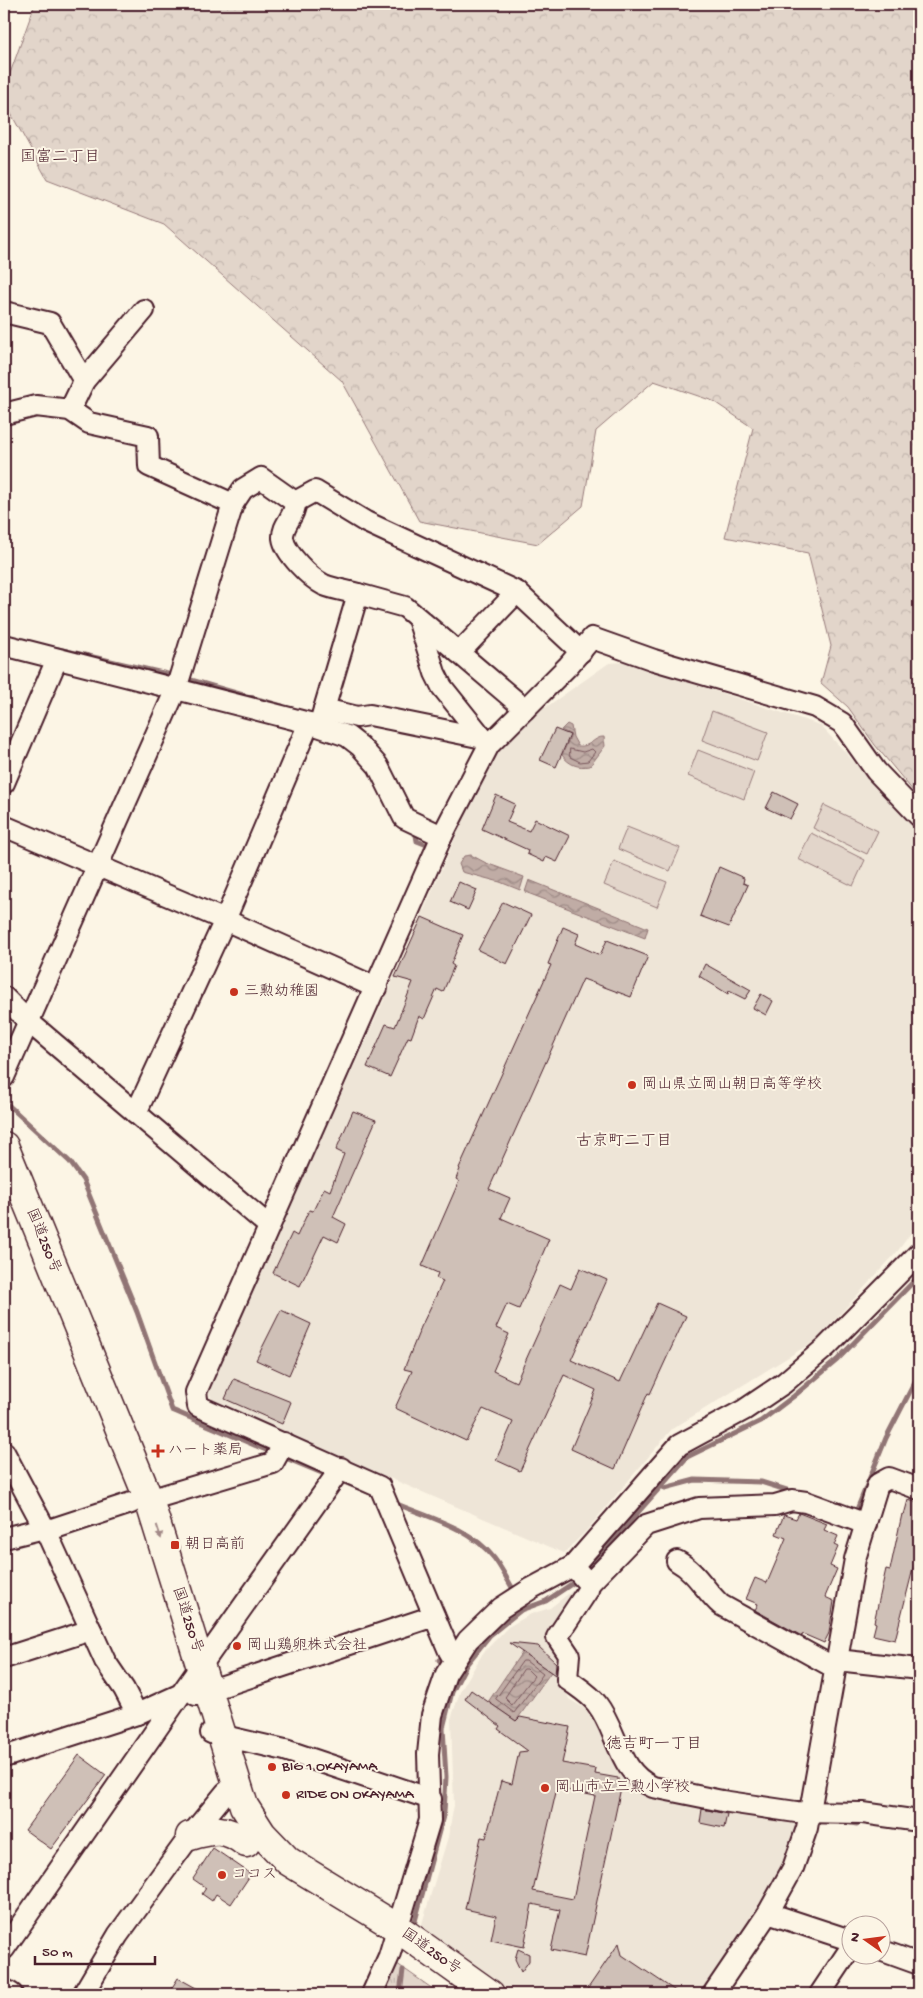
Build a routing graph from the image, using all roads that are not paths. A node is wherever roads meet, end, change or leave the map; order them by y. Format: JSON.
{"nodes":[{"id":1,"x":144,"y":310,"type":"dead end"},
{"id":2,"x":4,"y":312,"type":"edge"},
{"id":3,"x":84,"y":381,"type":"junction"},
{"id":4,"x":70,"y":410,"type":"junction"},
{"id":5,"x":4,"y":414,"type":"edge"},
{"id":6,"x":296,"y":502,"type":"junction"},
{"id":7,"x":233,"y":504,"type":"junction"},
{"id":8,"x":518,"y":592,"type":"junction"},
{"id":9,"x":358,"y":594,"type":"junction"},
{"id":10,"x":418,"y":619,"type":"junction"},
{"id":11,"x":4,"y":645,"type":"edge"},
{"id":12,"x":581,"y":652,"type":"junction"},
{"id":13,"x":459,"y":653,"type":"junction"},
{"id":14,"x":57,"y":659,"type":"junction"},
{"id":15,"x":178,"y":682,"type":"junction"},
{"id":16,"x":525,"y":709,"type":"junction"},
{"id":17,"x":319,"y":719,"type":"junction"},
{"id":18,"x":486,"y":742,"type":"junction"},
{"id":19,"x":4,"y":783,"type":"edge"},
{"id":20,"x":919,"y":816,"type":"edge"},
{"id":21,"x":4,"y":826,"type":"edge"},
{"id":22,"x":425,"y":829,"type":"junction"},
{"id":23,"x":97,"y":867,"type":"junction"},
{"id":24,"x":225,"y":920,"type":"junction"},
{"id":25,"x":377,"y":988,"type":"junction"},
{"id":26,"x":4,"y":998,"type":"edge"},
{"id":27,"x":29,"y":1022,"type":"junction"},
{"id":28,"x":4,"y":1077,"type":"edge"},
{"id":29,"x":136,"y":1114,"type":"junction"},
{"id":30,"x":4,"y":1146,"type":"edge"},
{"id":31,"x":4,"y":1188,"type":"edge"},
{"id":32,"x":269,"y":1226,"type":"junction"},
{"id":33,"x":919,"y":1253,"type":"edge"},
{"id":34,"x":279,"y":1451,"type":"junction"},
{"id":35,"x":4,"y":1452,"type":"edge"},
{"id":36,"x":336,"y":1475,"type":"junction"},
{"id":37,"x":919,"y":1489,"type":"edge"},
{"id":38,"x":140,"y":1502,"type":"junction"},
{"id":39,"x":866,"y":1524,"type":"junction"},
{"id":40,"x":45,"y":1529,"type":"junction"},
{"id":41,"x":4,"y":1538,"type":"edge"},
{"id":42,"x":677,"y":1561,"type":"dead end"},
{"id":43,"x":582,"y":1575,"type":"junction"},
{"id":44,"x":434,"y":1616,"type":"junction"},
{"id":45,"x":91,"y":1630,"type":"junction"},
{"id":46,"x":4,"y":1658,"type":"edge"},
{"id":47,"x":454,"y":1660,"type":"junction"},
{"id":48,"x":836,"y":1664,"type":"junction"},
{"id":49,"x":919,"y":1669,"type":"edge"},
{"id":50,"x":195,"y":1685,"type":"junction"},
{"id":51,"x":137,"y":1714,"type":"junction"},
{"id":52,"x":216,"y":1734,"type":"junction"},
{"id":53,"x":4,"y":1757,"type":"edge"},
{"id":54,"x":232,"y":1790,"type":"junction"},
{"id":55,"x":431,"y":1799,"type":"junction"},
{"id":56,"x":810,"y":1811,"type":"junction"},
{"id":57,"x":919,"y":1821,"type":"edge"},
{"id":58,"x":190,"y":1836,"type":"junction"},
{"id":59,"x":246,"y":1843,"type":"junction"},
{"id":60,"x":768,"y":1913,"type":"junction"},
{"id":61,"x":394,"y":1936,"type":"junction"},
{"id":62,"x":840,"y":1937,"type":"edge"},
{"id":63,"x":4,"y":1950,"type":"edge"},
{"id":64,"x":890,"y":1954,"type":"edge"},
{"id":65,"x":840,"y":1964,"type":"edge"},
{"id":66,"x":919,"y":1964,"type":"edge"},
{"id":67,"x":4,"y":1989,"type":"edge"},
{"id":68,"x":12,"y":1994,"type":"edge"},
{"id":69,"x":83,"y":1994,"type":"edge"},
{"id":70,"x":372,"y":1994,"type":"edge"},
{"id":71,"x":464,"y":1994,"type":"edge"},
{"id":72,"x":490,"y":1994,"type":"edge"},
{"id":73,"x":713,"y":1994,"type":"edge"},
{"id":74,"x":820,"y":1994,"type":"edge"}],
"edges":[{"from":1,"to":3,"type":"street"},
{"from":2,"to":3,"type":"street"},
{"from":3,"to":4,"type":"street"},
{"from":4,"to":5,"type":"street"},
{"from":4,"to":7,"type":"street"},
{"from":6,"to":7,"type":"street"},
{"from":6,"to":8,"type":"street"},
{"from":6,"to":9,"type":"street"},
{"from":7,"to":15,"type":"street"},
{"from":8,"to":12,"type":"street"},
{"from":8,"to":13,"type":"street"},
{"from":9,"to":10,"type":"street"},
{"from":9,"to":17,"type":"street"},
{"from":10,"to":13,"type":"street"},
{"from":10,"to":18,"type":"street"},
{"from":11,"to":14,"type":"street"},
{"from":12,"to":16,"type":"street"},
{"from":12,"to":20,"type":"street"},
{"from":13,"to":16,"type":"street"},
{"from":14,"to":15,"type":"street"},
{"from":14,"to":19,"type":"street"},
{"from":15,"to":17,"type":"street"},
{"from":15,"to":23,"type":"street"},
{"from":16,"to":18,"type":"street"},
{"from":17,"to":18,"type":"street"},
{"from":17,"to":22,"type":"street"},
{"from":17,"to":24,"type":"street"},
{"from":18,"to":22,"type":"street"},
{"from":21,"to":23,"type":"street"},
{"from":22,"to":25,"type":"street"},
{"from":23,"to":24,"type":"street"},
{"from":23,"to":27,"type":"street"},
{"from":24,"to":25,"type":"street"},
{"from":24,"to":29,"type":"street"},
{"from":25,"to":32,"type":"street"},
{"from":26,"to":27,"type":"street"},
{"from":27,"to":28,"type":"street"},
{"from":27,"to":29,"type":"street"},
{"from":29,"to":32,"type":"street"},
{"from":30,"to":38,"type":"highway","name":"国道250号"},
{"from":31,"to":38,"type":"highway","name":"国道250号"},
{"from":32,"to":34,"type":"street"},
{"from":33,"to":43,"type":"street"},
{"from":34,"to":36,"type":"street"},
{"from":34,"to":38,"type":"street"},
{"from":35,"to":40,"type":"street"},
{"from":36,"to":44,"type":"street"},
{"from":36,"to":50,"type":"street"},
{"from":37,"to":39,"type":"street"},
{"from":38,"to":40,"type":"street"},
{"from":38,"to":50,"type":"highway","name":"国道250号"},
{"from":39,"to":43,"type":"street"},
{"from":39,"to":48,"type":"street"},
{"from":40,"to":41,"type":"street"},
{"from":40,"to":45,"type":"street"},
{"from":42,"to":48,"type":"street"},
{"from":43,"to":47,"type":"street"},
{"from":43,"to":56,"type":"street"},
{"from":44,"to":47,"type":"street"},
{"from":44,"to":50,"type":"street"},
{"from":45,"to":46,"type":"street"},
{"from":45,"to":51,"type":"street"},
{"from":47,"to":55,"type":"street"},
{"from":48,"to":49,"type":"street"},
{"from":48,"to":56,"type":"street"},
{"from":50,"to":51,"type":"street"},
{"from":50,"to":52,"type":"highway","name":"国道250号"},
{"from":50,"to":63,"type":"street"},
{"from":51,"to":53,"type":"street"},
{"from":52,"to":54,"type":"highway","name":"国道250号"},
{"from":52,"to":55,"type":"street"},
{"from":54,"to":58,"type":"street"},
{"from":54,"to":59,"type":"highway","name":"国道250号"},
{"from":54,"to":61,"type":"highway","name":"国道250号"},
{"from":55,"to":61,"type":"street"},
{"from":56,"to":57,"type":"street"},
{"from":56,"to":60,"type":"street"},
{"from":58,"to":59,"type":"highway"},
{"from":58,"to":69,"type":"street"},
{"from":59,"to":61,"type":"highway","name":"国道250号"},
{"from":60,"to":62,"type":"street"},
{"from":60,"to":73,"type":"street"},
{"from":61,"to":70,"type":"street"},
{"from":61,"to":71,"type":"highway","name":"国道250号"},
{"from":61,"to":72,"type":"highway","name":"国道250号"},
{"from":64,"to":66,"type":"street"},
{"from":65,"to":74,"type":"street"},
{"from":67,"to":68,"type":"street"}]}
